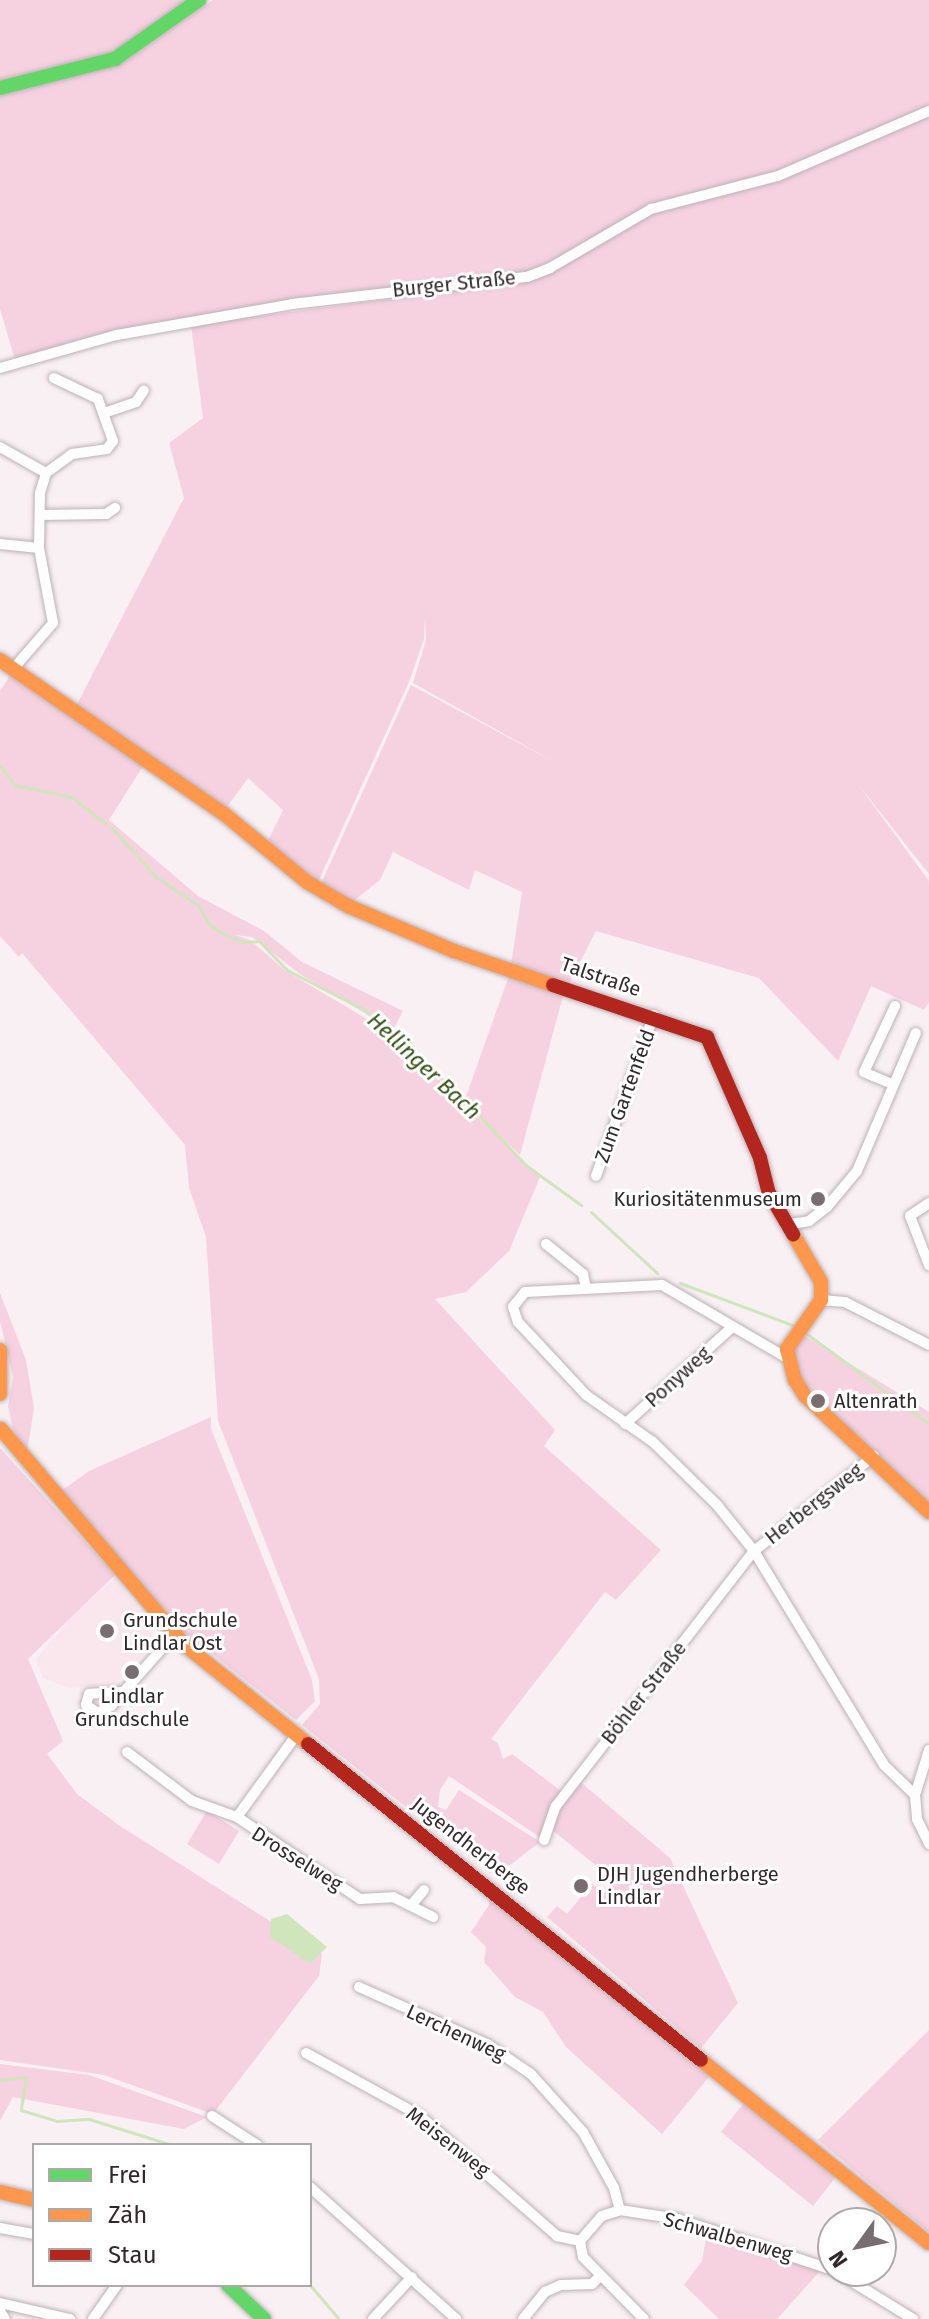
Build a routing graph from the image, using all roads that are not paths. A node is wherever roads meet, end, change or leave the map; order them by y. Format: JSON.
{"nodes":[{"id":1,"x":199,"y":0,"type":"edge"},
{"id":2,"x":0,"y":88,"type":"edge"},
{"id":3,"x":929,"y":111,"type":"edge"},
{"id":4,"x":0,"y":368,"type":"edge"},
{"id":5,"x":54,"y":378,"type":"dead end"},
{"id":6,"x":144,"y":390,"type":"dead end"},
{"id":7,"x":107,"y":412,"type":"junction"},
{"id":8,"x":0,"y":447,"type":"edge"},
{"id":9,"x":46,"y":473,"type":"junction"},
{"id":10,"x":115,"y":508,"type":"dead end"},
{"id":11,"x":40,"y":515,"type":"junction"},
{"id":12,"x":0,"y":544,"type":"edge"},
{"id":13,"x":39,"y":548,"type":"junction"},
{"id":14,"x":0,"y":660,"type":"edge"},
{"id":15,"x":13,"y":669,"type":"junction"},
{"id":16,"x":895,"y":1006,"type":"dead end"},
{"id":17,"x":654,"y":1015,"type":"junction"},
{"id":18,"x":916,"y":1033,"type":"dead end"},
{"id":19,"x":892,"y":1084,"type":"junction"},
{"id":20,"x":596,"y":1176,"type":"dead end"},
{"id":21,"x":929,"y":1203,"type":"edge"},
{"id":22,"x":785,"y":1225,"type":"junction"},
{"id":23,"x":546,"y":1244,"type":"dead end"},
{"id":24,"x":929,"y":1265,"type":"edge"},
{"id":25,"x":586,"y":1288,"type":"junction"},
{"id":26,"x":821,"y":1300,"type":"junction"},
{"id":27,"x":730,"y":1329,"type":"junction"},
{"id":28,"x":929,"y":1345,"type":"edge"},
{"id":29,"x":0,"y":1350,"type":"edge"},
{"id":30,"x":787,"y":1358,"type":"junction"},
{"id":31,"x":0,"y":1394,"type":"edge"},
{"id":32,"x":0,"y":1412,"type":"edge"},
{"id":33,"x":625,"y":1424,"type":"junction"},
{"id":34,"x":0,"y":1434,"type":"edge"},
{"id":35,"x":874,"y":1456,"type":"junction"},
{"id":36,"x":929,"y":1511,"type":"edge"},
{"id":37,"x":754,"y":1551,"type":"junction"},
{"id":38,"x":174,"y":1635,"type":"junction"},
{"id":39,"x":122,"y":1692,"type":"dead end"},
{"id":40,"x":297,"y":1734,"type":"junction"},
{"id":41,"x":929,"y":1750,"type":"edge"},
{"id":42,"x":127,"y":1752,"type":"dead end"},
{"id":43,"x":915,"y":1795,"type":"junction"},
{"id":44,"x":237,"y":1817,"type":"junction"},
{"id":45,"x":544,"y":1840,"type":"dead end"},
{"id":46,"x":929,"y":1844,"type":"edge"},
{"id":47,"x":424,"y":1890,"type":"dead end"},
{"id":48,"x":413,"y":1903,"type":"junction"},
{"id":49,"x":433,"y":1917,"type":"dead end"},
{"id":50,"x":359,"y":1987,"type":"dead end"},
{"id":51,"x":306,"y":2053,"type":"dead end"},
{"id":52,"x":212,"y":2116,"type":"dead end"},
{"id":53,"x":254,"y":2143,"type":"edge"},
{"id":54,"x":312,"y":2189,"type":"edge"},
{"id":55,"x":0,"y":2192,"type":"edge"},
{"id":56,"x":32,"y":2200,"type":"edge"},
{"id":57,"x":620,"y":2210,"type":"junction"},
{"id":58,"x":0,"y":2228,"type":"edge"},
{"id":59,"x":32,"y":2234,"type":"edge"},
{"id":60,"x":580,"y":2241,"type":"junction"},
{"id":61,"x":929,"y":2243,"type":"edge"},
{"id":62,"x":817,"y":2265,"type":"edge"},
{"id":63,"x":412,"y":2277,"type":"junction"},
{"id":64,"x":599,"y":2277,"type":"junction"},
{"id":65,"x":116,"y":2287,"type":"edge"},
{"id":66,"x":230,"y":2287,"type":"edge"},
{"id":67,"x":860,"y":2287,"type":"edge"},
{"id":68,"x":0,"y":2303,"type":"edge"},
{"id":69,"x":0,"y":2311,"type":"edge"},
{"id":70,"x":5,"y":2319,"type":"edge"},
{"id":71,"x":70,"y":2319,"type":"edge"},
{"id":72,"x":93,"y":2319,"type":"edge"},
{"id":73,"x":264,"y":2319,"type":"edge"},
{"id":74,"x":373,"y":2319,"type":"edge"},
{"id":75,"x":456,"y":2319,"type":"edge"},
{"id":76,"x":523,"y":2319,"type":"edge"},
{"id":77,"x":644,"y":2319,"type":"edge"},
{"id":78,"x":913,"y":2319,"type":"edge"}],
"edges":[{"from":1,"to":2,"type":"street"},
{"from":3,"to":4,"type":"street","name":"Burger Straße"},
{"from":5,"to":7,"type":"street"},
{"from":6,"to":7,"type":"street"},
{"from":7,"to":9,"type":"street"},
{"from":8,"to":9,"type":"street"},
{"from":9,"to":11,"type":"street"},
{"from":10,"to":11,"type":"street"},
{"from":11,"to":13,"type":"street"},
{"from":12,"to":13,"type":"street"},
{"from":13,"to":15,"type":"street"},
{"from":14,"to":15,"type":"street","name":"Talstraße"},
{"from":15,"to":17,"type":"street","name":"Talstraße"},
{"from":16,"to":19,"type":"street"},
{"from":17,"to":20,"type":"street","name":"Zum Gartenfeld"},
{"from":17,"to":22,"type":"street","name":"Talstraße"},
{"from":18,"to":19,"type":"street"},
{"from":19,"to":22,"type":"street"},
{"from":21,"to":24,"type":"street"},
{"from":22,"to":26,"type":"street","name":"Talstraße"},
{"from":23,"to":25,"type":"street"},
{"from":25,"to":27,"type":"street","name":"Ponyweg"},
{"from":25,"to":33,"type":"street","name":"Ponyweg"},
{"from":26,"to":28,"type":"street"},
{"from":26,"to":30,"type":"street"},
{"from":27,"to":30,"type":"street","name":"Ponyweg"},
{"from":27,"to":33,"type":"street","name":"Ponyweg"},
{"from":29,"to":31,"type":"street"},
{"from":30,"to":35,"type":"street"},
{"from":32,"to":34,"type":"street"},
{"from":33,"to":37,"type":"street"},
{"from":34,"to":38,"type":"street","name":"Jugendherberge"},
{"from":35,"to":36,"type":"street"},
{"from":35,"to":37,"type":"street","name":"Herbergsweg"},
{"from":37,"to":43,"type":"street"},
{"from":37,"to":45,"type":"street","name":"Böhler Straße"},
{"from":38,"to":39,"type":"street"},
{"from":38,"to":40,"type":"street","name":"Jugendherberge"},
{"from":40,"to":44,"type":"street","name":"Drosselweg"},
{"from":40,"to":61,"type":"street","name":"Jugendherberge"},
{"from":41,"to":43,"type":"street"},
{"from":42,"to":44,"type":"street"},
{"from":43,"to":46,"type":"street"},
{"from":44,"to":48,"type":"street","name":"Drosselweg"},
{"from":47,"to":48,"type":"street"},
{"from":48,"to":49,"type":"street","name":"Drosselweg"},
{"from":50,"to":57,"type":"street","name":"Lerchenweg"},
{"from":51,"to":60,"type":"street","name":"Meisenweg"},
{"from":52,"to":53,"type":"street"},
{"from":54,"to":63,"type":"street"},
{"from":55,"to":56,"type":"street"},
{"from":57,"to":60,"type":"street"},
{"from":57,"to":62,"type":"street","name":"Schwalbenweg"},
{"from":58,"to":59,"type":"street"},
{"from":60,"to":64,"type":"street"},
{"from":63,"to":74,"type":"street"},
{"from":63,"to":75,"type":"street"},
{"from":64,"to":76,"type":"street"},
{"from":64,"to":77,"type":"street"},
{"from":65,"to":72,"type":"street"},
{"from":66,"to":73,"type":"street"},
{"from":67,"to":78,"type":"street","name":"Schwalbenweg"},
{"from":68,"to":71,"type":"street"},
{"from":69,"to":70,"type":"street"}]}
